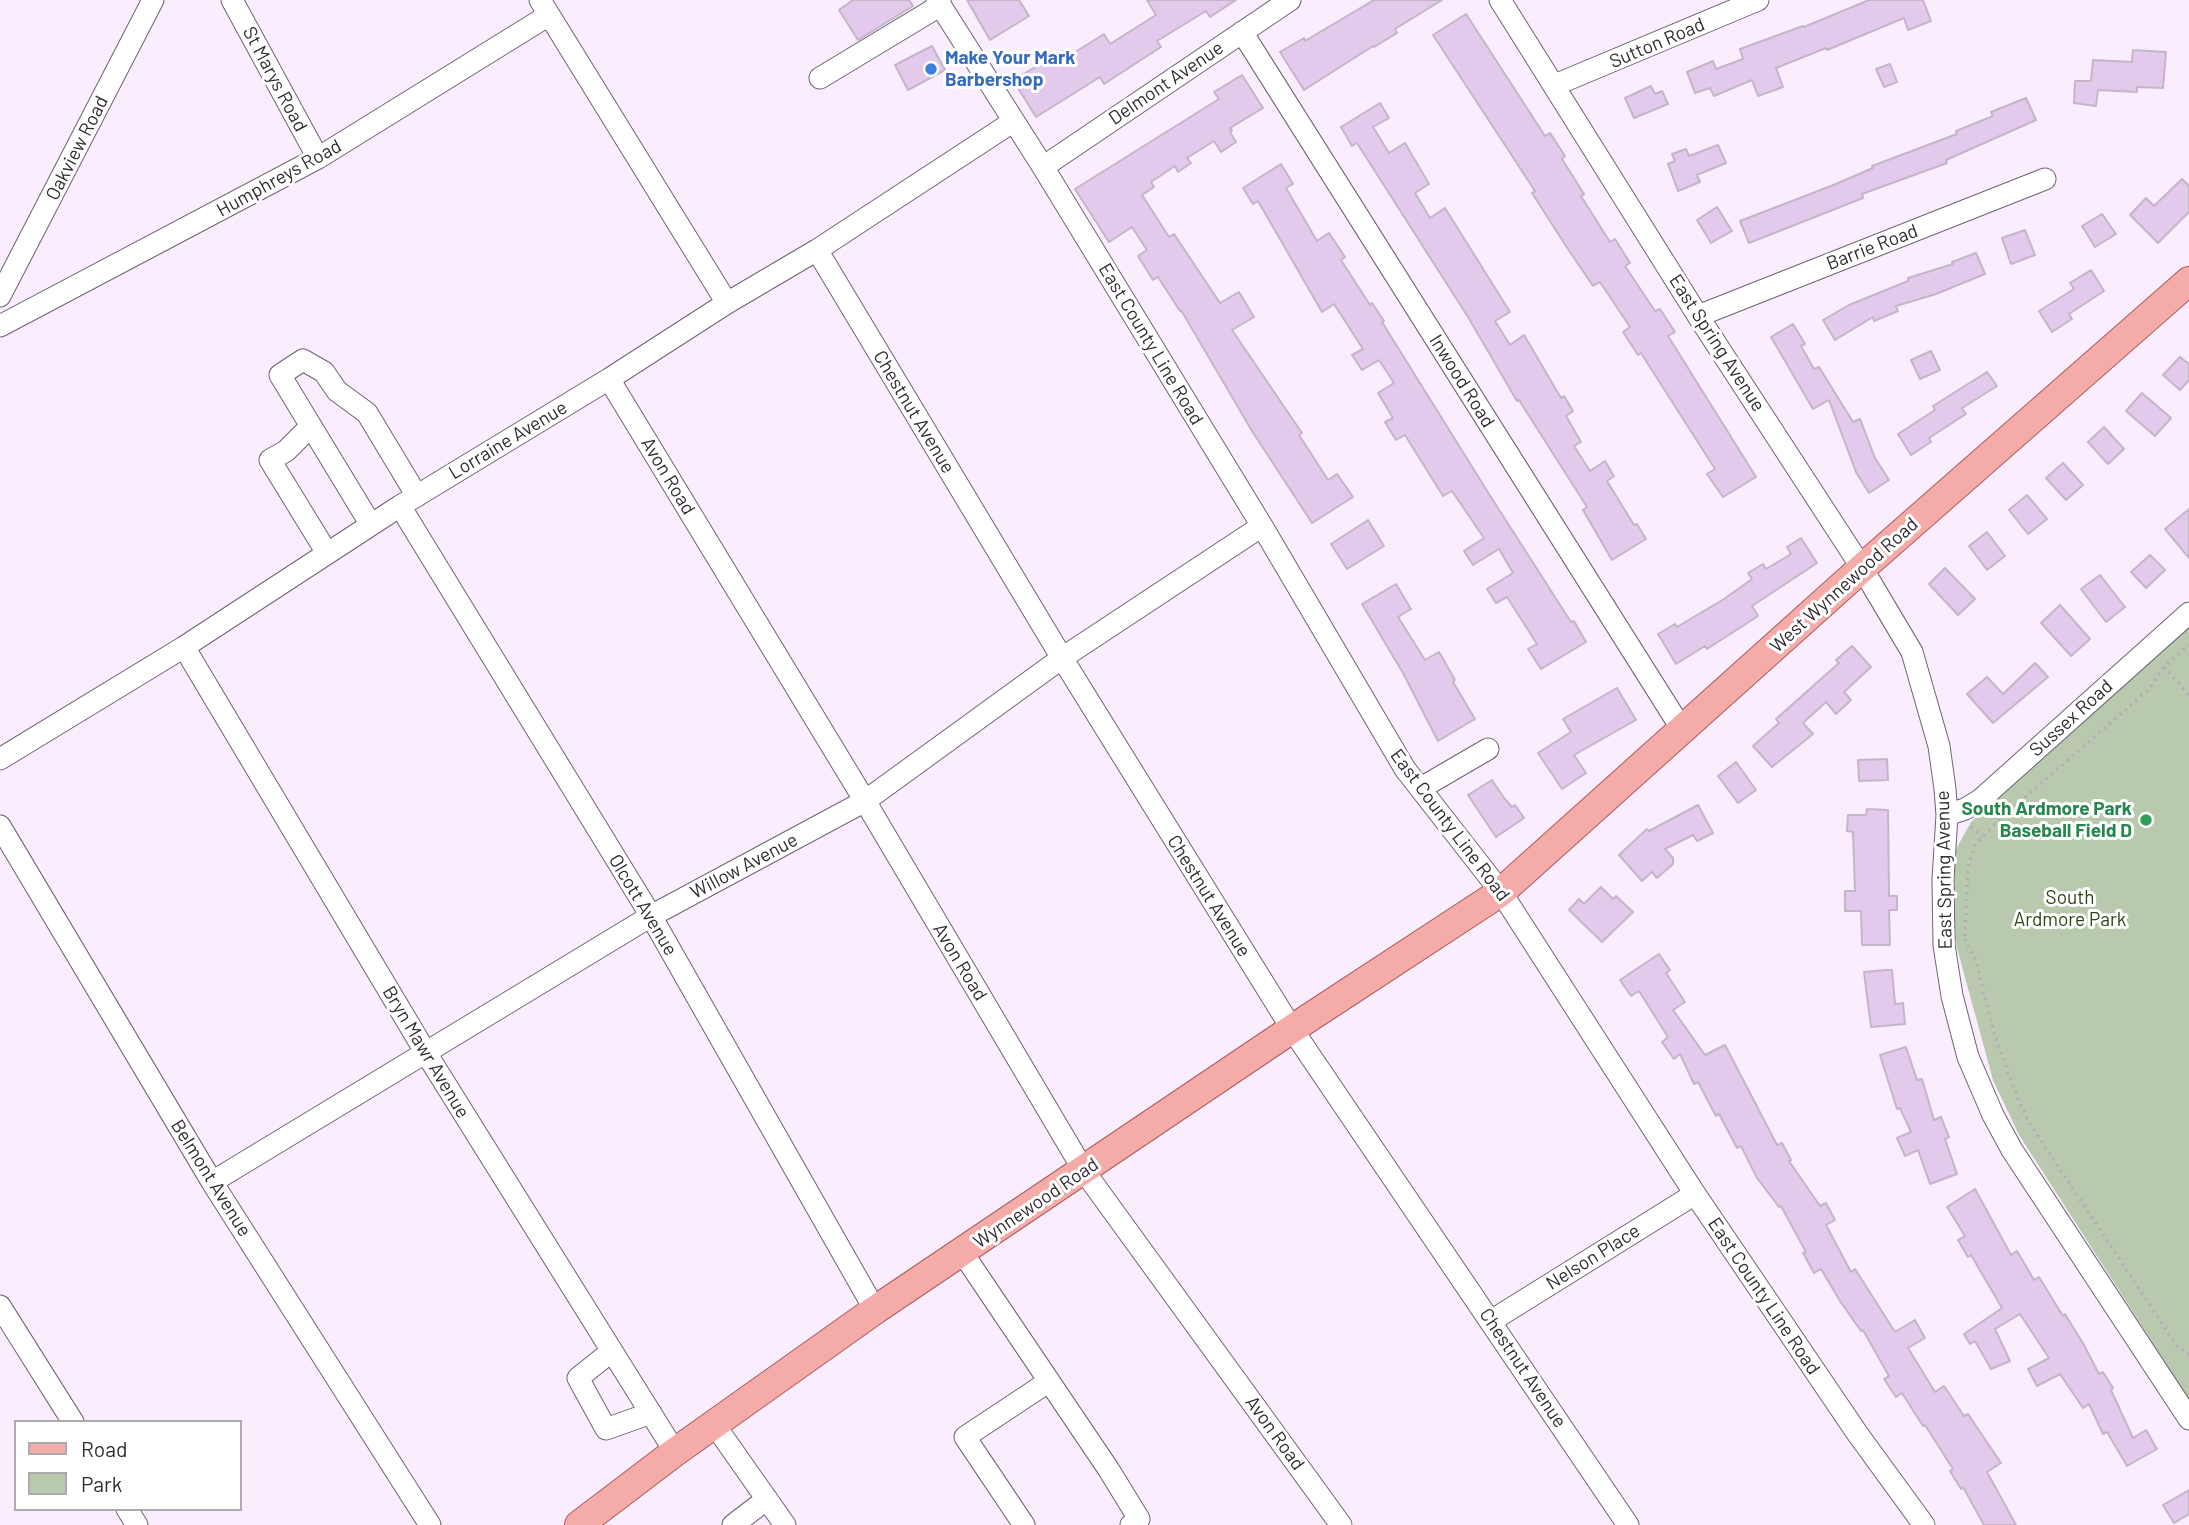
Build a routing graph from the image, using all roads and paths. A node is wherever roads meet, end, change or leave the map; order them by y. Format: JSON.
{"nodes":[{"id":1,"x":153,"y":0,"type":"edge"},
{"id":2,"x":232,"y":0,"type":"edge"},
{"id":3,"x":1290,"y":0,"type":"edge"},
{"id":4,"x":1500,"y":0,"type":"edge"},
{"id":5,"x":1758,"y":0,"type":"edge"},
{"id":6,"x":939,"y":3,"type":"edge"},
{"id":7,"x":545,"y":8,"type":"edge"},
{"id":8,"x":1242,"y":32,"type":"junction"},
{"id":9,"x":820,"y":79,"type":"dead end"},
{"id":10,"x":1555,"y":85,"type":"junction"},
{"id":11,"x":1014,"y":121,"type":"junction"},
{"id":12,"x":318,"y":158,"type":"junction"},
{"id":13,"x":1043,"y":167,"type":"junction"},
{"id":14,"x":2045,"y":179,"type":"dead end"},
{"id":15,"x":817,"y":250,"type":"junction"},
{"id":16,"x":2189,"y":281,"type":"edge"},
{"id":17,"x":0,"y":296,"type":"edge"},
{"id":18,"x":727,"y":303,"type":"junction"},
{"id":19,"x":1698,"y":316,"type":"junction"},
{"id":20,"x":0,"y":326,"type":"edge"},
{"id":21,"x":609,"y":379,"type":"junction"},
{"id":22,"x":311,"y":426,"type":"junction"},
{"id":23,"x":408,"y":501,"type":"junction"},
{"id":24,"x":371,"y":525,"type":"junction"},
{"id":25,"x":1262,"y":526,"type":"junction"},
{"id":26,"x":327,"y":553,"type":"junction"},
{"id":27,"x":1862,"y":568,"type":"junction"},
{"id":28,"x":2189,"y":613,"type":"edge"},
{"id":29,"x":2189,"y":645,"type":"edge"},
{"id":30,"x":184,"y":647,"type":"junction"},
{"id":31,"x":2148,"y":650,"type":"junction"},
{"id":32,"x":1062,"y":658,"type":"junction"},
{"id":33,"x":2164,"y":667,"type":"junction"},
{"id":34,"x":2189,"y":695,"type":"edge"},
{"id":35,"x":1683,"y":731,"type":"junction"},
{"id":36,"x":1488,"y":749,"type":"dead end"},
{"id":37,"x":0,"y":759,"type":"edge"},
{"id":38,"x":1421,"y":788,"type":"junction"},
{"id":39,"x":865,"y":801,"type":"junction"},
{"id":40,"x":1947,"y":815,"type":"junction"},
{"id":41,"x":0,"y":826,"type":"edge"},
{"id":42,"x":1969,"y":826,"type":"dead end"},
{"id":43,"x":1982,"y":836,"type":"junction"},
{"id":44,"x":1502,"y":892,"type":"junction"},
{"id":45,"x":651,"y":916,"type":"junction"},
{"id":46,"x":1292,"y":1029,"type":"junction"},
{"id":47,"x":426,"y":1053,"type":"junction"},
{"id":48,"x":1084,"y":1171,"type":"junction"},
{"id":49,"x":212,"y":1182,"type":"junction"},
{"id":50,"x":1695,"y":1194,"type":"junction"},
{"id":51,"x":962,"y":1252,"type":"junction"},
{"id":52,"x":0,"y":1306,"type":"edge"},
{"id":53,"x":875,"y":1310,"type":"junction"},
{"id":54,"x":1491,"y":1321,"type":"junction"},
{"id":55,"x":612,"y":1351,"type":"junction"},
{"id":56,"x":2189,"y":1355,"type":"edge"},
{"id":57,"x":1048,"y":1382,"type":"junction"},
{"id":58,"x":651,"y":1413,"type":"junction"},
{"id":59,"x":2189,"y":1419,"type":"edge"},
{"id":60,"x":72,"y":1420,"type":"edge"},
{"id":61,"x":714,"y":1424,"type":"junction"},
{"id":62,"x":676,"y":1452,"type":"junction"},
{"id":63,"x":767,"y":1499,"type":"junction"},
{"id":64,"x":1142,"y":1523,"type":"edge"},
{"id":65,"x":430,"y":1525,"type":"edge"},
{"id":66,"x":579,"y":1525,"type":"edge"},
{"id":67,"x":733,"y":1525,"type":"edge"},
{"id":68,"x":785,"y":1525,"type":"edge"},
{"id":69,"x":1024,"y":1525,"type":"edge"},
{"id":70,"x":1341,"y":1525,"type":"edge"},
{"id":71,"x":1628,"y":1525,"type":"edge"},
{"id":72,"x":1924,"y":1525,"type":"edge"}],
"edges":[{"from":1,"to":17,"type":"street","name":"Oakview Road"},
{"from":2,"to":12,"type":"street","name":"St Marys Road"},
{"from":3,"to":8,"type":"street","name":"Delmont Avenue"},
{"from":4,"to":10,"type":"street","name":"East Spring Avenue"},
{"from":5,"to":10,"type":"street","name":"Sutton Road"},
{"from":6,"to":9,"type":"street"},
{"from":6,"to":11,"type":"street","name":"East County Line Road"},
{"from":7,"to":12,"type":"street","name":"Humphreys Road"},
{"from":7,"to":18,"type":"street"},
{"from":8,"to":13,"type":"street","name":"Delmont Avenue"},
{"from":8,"to":35,"type":"street","name":"Inwood Road"},
{"from":10,"to":19,"type":"street","name":"East Spring Avenue"},
{"from":11,"to":13,"type":"street","name":"East County Line Road"},
{"from":11,"to":15,"type":"street","name":"Lorraine Avenue"},
{"from":12,"to":20,"type":"street","name":"Humphreys Road"},
{"from":13,"to":25,"type":"street","name":"East County Line Road"},
{"from":14,"to":19,"type":"street","name":"Barrie Road"},
{"from":15,"to":18,"type":"street","name":"Lorraine Avenue"},
{"from":15,"to":32,"type":"street","name":"Chestnut Avenue"},
{"from":16,"to":27,"type":"main road","name":"West Wynnewood Road"},
{"from":18,"to":21,"type":"street","name":"Lorraine Avenue"},
{"from":19,"to":27,"type":"street","name":"East Spring Avenue"},
{"from":21,"to":23,"type":"street","name":"Lorraine Avenue"},
{"from":21,"to":39,"type":"street","name":"Avon Road"},
{"from":22,"to":23,"type":"street","name":"Olcott Avenue"},
{"from":22,"to":24,"type":"street"},
{"from":22,"to":26,"type":"street"},
{"from":23,"to":24,"type":"street","name":"Lorraine Avenue"},
{"from":23,"to":45,"type":"street","name":"Olcott Avenue"},
{"from":24,"to":26,"type":"street","name":"Lorraine Avenue"},
{"from":25,"to":32,"type":"street","name":"Willow Avenue"},
{"from":25,"to":38,"type":"street","name":"East County Line Road"},
{"from":26,"to":30,"type":"street","name":"Lorraine Avenue"},
{"from":27,"to":35,"type":"main road","name":"West Wynnewood Road"},
{"from":27,"to":40,"type":"street","name":"East Spring Avenue"},
{"from":28,"to":31,"type":"street","name":"Sussex Road"},
{"from":29,"to":33,"type":"path"},
{"from":30,"to":37,"type":"street","name":"Lorraine Avenue"},
{"from":30,"to":47,"type":"street","name":"Bryn Mawr Avenue"},
{"from":31,"to":33,"type":"path"},
{"from":31,"to":40,"type":"street","name":"Sussex Road"},
{"from":32,"to":39,"type":"street","name":"Willow Avenue"},
{"from":32,"to":46,"type":"street","name":"Chestnut Avenue"},
{"from":33,"to":34,"type":"path"},
{"from":33,"to":43,"type":"path"},
{"from":35,"to":44,"type":"main road","name":"West Wynnewood Road"},
{"from":36,"to":38,"type":"street"},
{"from":38,"to":44,"type":"street","name":"East County Line Road"},
{"from":39,"to":45,"type":"street","name":"Willow Avenue"},
{"from":39,"to":48,"type":"street","name":"Avon Road"},
{"from":40,"to":59,"type":"street","name":"East Spring Avenue"},
{"from":41,"to":49,"type":"street","name":"Belmont Avenue"},
{"from":42,"to":43,"type":"path"},
{"from":43,"to":56,"type":"path"},
{"from":44,"to":46,"type":"main road","name":"Wynnewood Road"},
{"from":44,"to":50,"type":"street","name":"East County Line Road"},
{"from":45,"to":47,"type":"street","name":"Willow Avenue"},
{"from":45,"to":53,"type":"street","name":"Olcott Avenue"},
{"from":46,"to":48,"type":"main road","name":"Wynnewood Road"},
{"from":46,"to":54,"type":"street","name":"Chestnut Avenue"},
{"from":47,"to":49,"type":"street","name":"Willow Avenue"},
{"from":47,"to":55,"type":"street","name":"Bryn Mawr Avenue"},
{"from":48,"to":51,"type":"main road","name":"Wynnewood Road"},
{"from":48,"to":70,"type":"street","name":"Avon Road"},
{"from":49,"to":65,"type":"street","name":"Belmont Avenue"},
{"from":50,"to":54,"type":"street","name":"Nelson Place"},
{"from":50,"to":72,"type":"street","name":"East County Line Road"},
{"from":51,"to":53,"type":"main road","name":"Wynnewood Road"},
{"from":51,"to":57,"type":"street"},
{"from":52,"to":60,"type":"street"},
{"from":53,"to":61,"type":"main road","name":"Wynnewood Road"},
{"from":54,"to":71,"type":"street","name":"Chestnut Avenue"},
{"from":55,"to":58,"type":"street","name":"Bryn Mawr Avenue"},
{"from":55,"to":58,"type":"street"},
{"from":57,"to":64,"type":"street"},
{"from":57,"to":69,"type":"street"},
{"from":58,"to":62,"type":"street","name":"Bryn Mawr Avenue"},
{"from":61,"to":62,"type":"main road","name":"Wynnewood Road"},
{"from":61,"to":63,"type":"street"},
{"from":62,"to":66,"type":"main road","name":"Wynnewood Road"},
{"from":63,"to":67,"type":"street"},
{"from":63,"to":68,"type":"street"}]}
